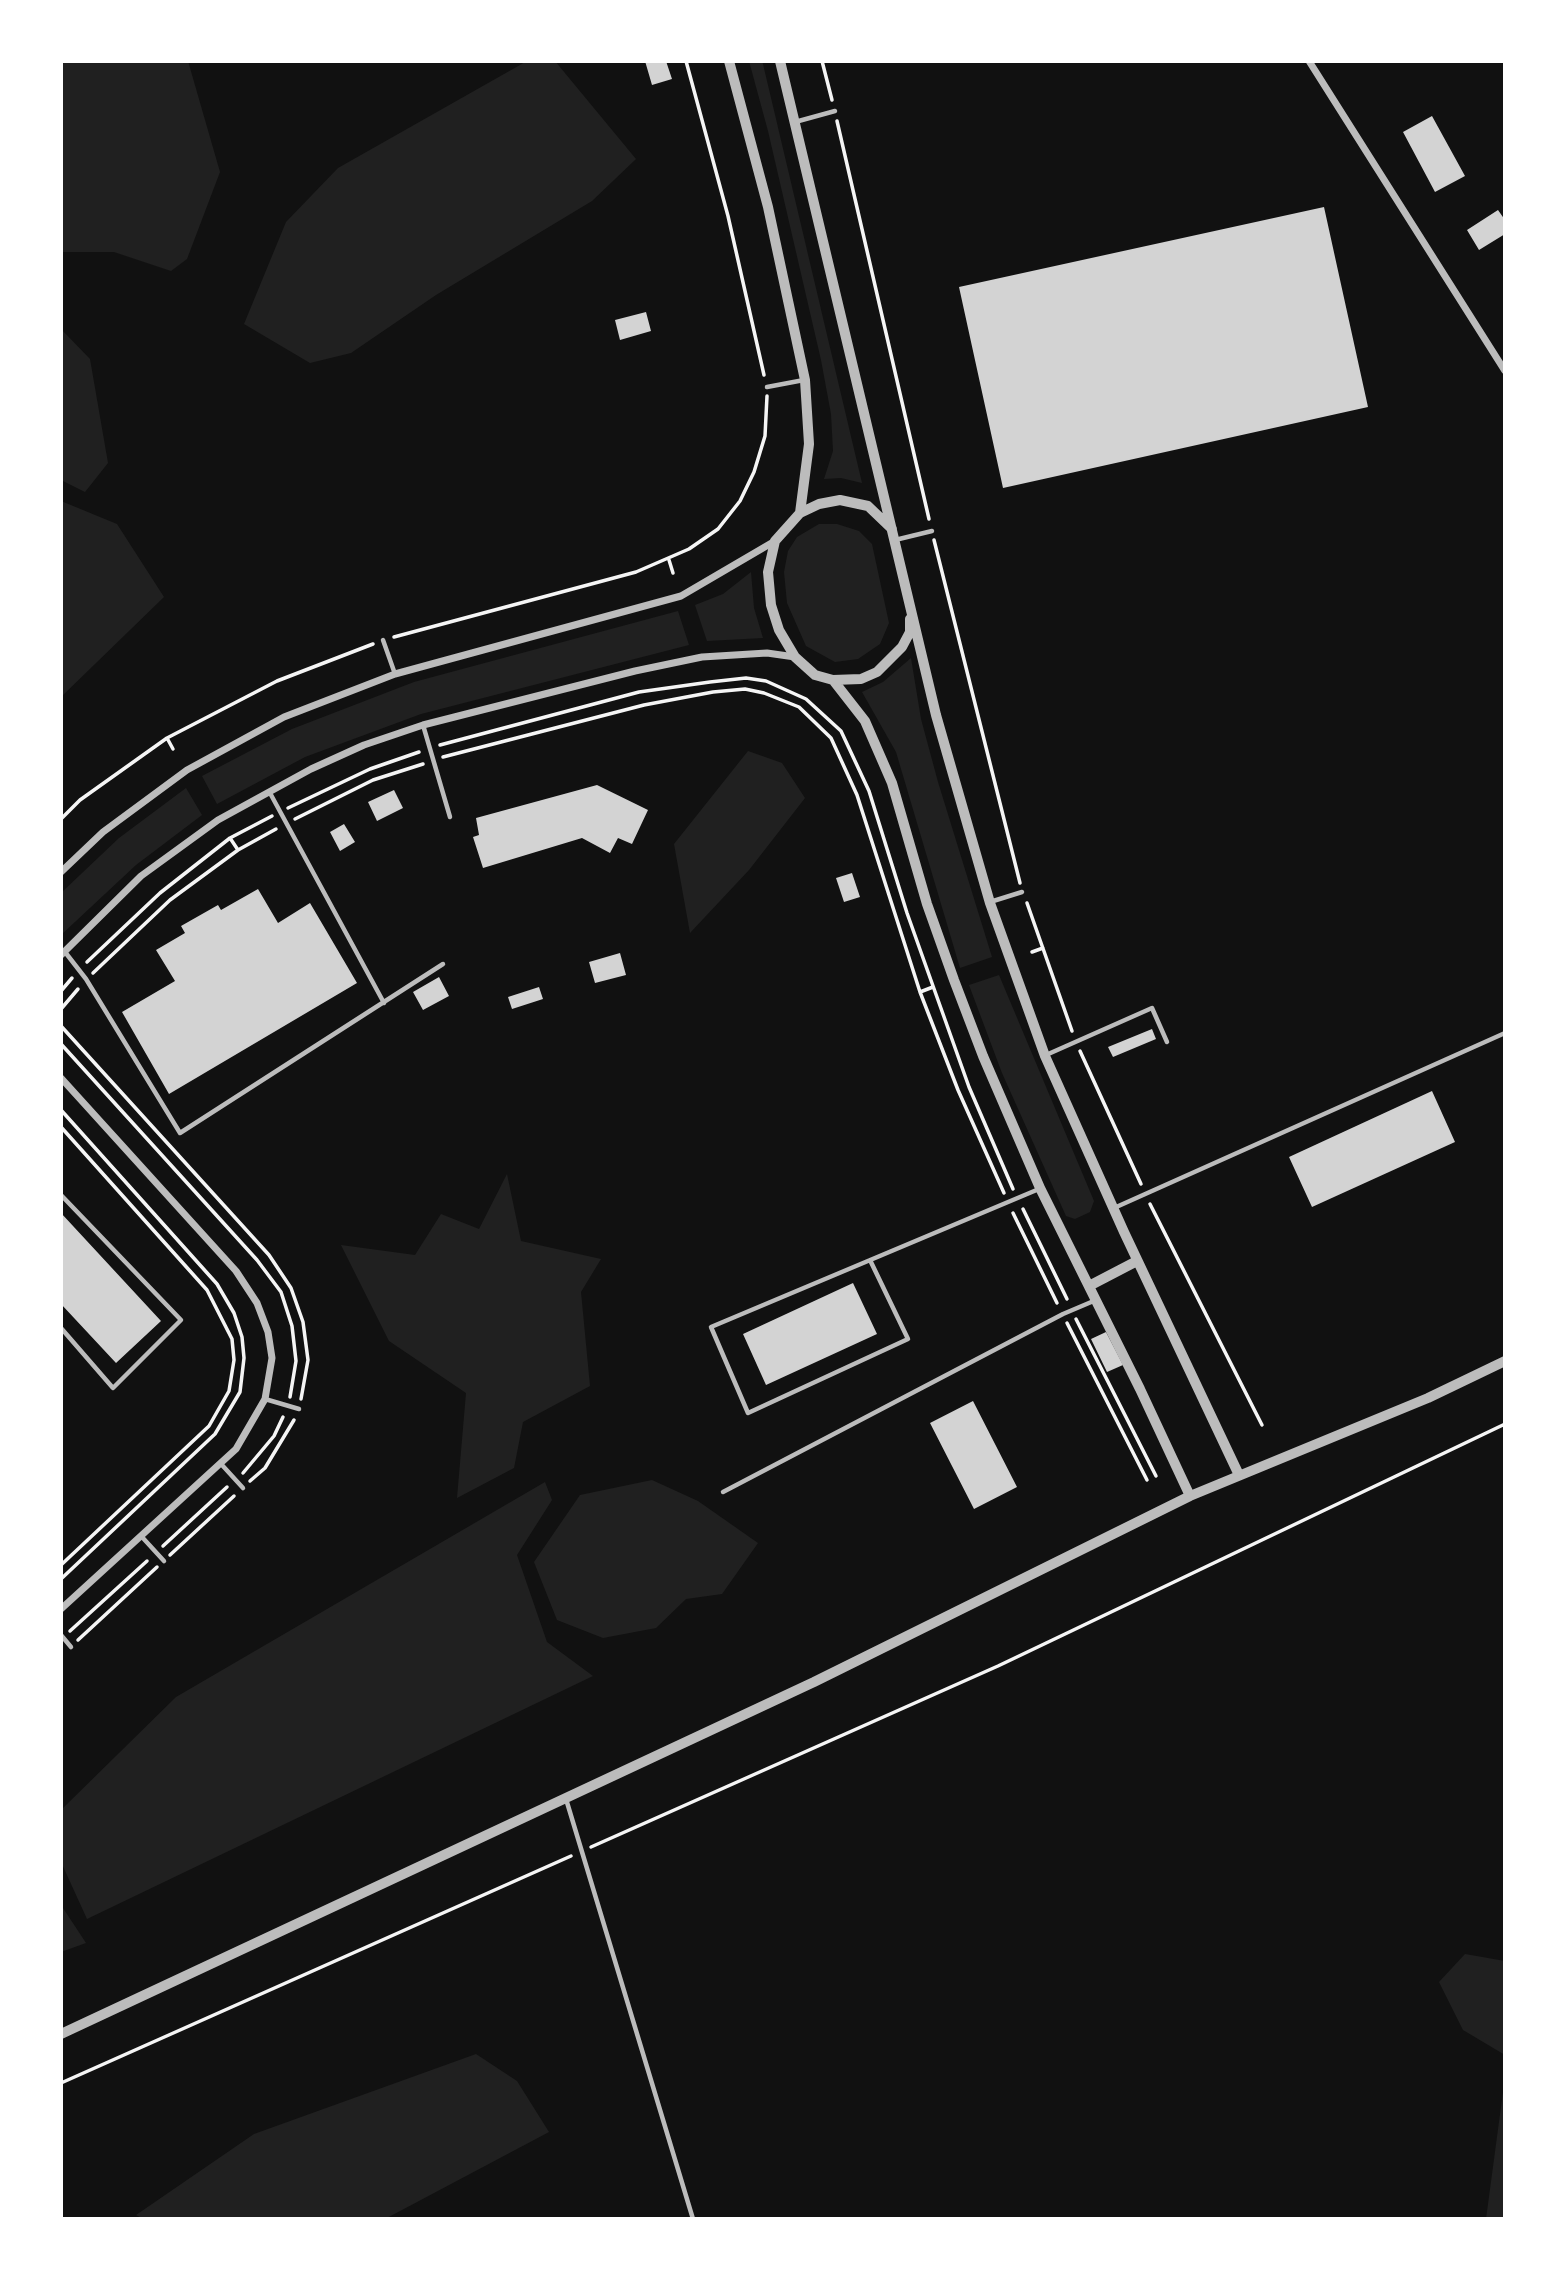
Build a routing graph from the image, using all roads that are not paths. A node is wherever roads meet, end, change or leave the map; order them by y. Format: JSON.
{"nodes":[{"id":1,"x":729,"y":61,"type":"edge"},
{"id":2,"x":780,"y":61,"type":"edge"},
{"id":3,"x":1309,"y":61,"type":"edge"},
{"id":4,"x":835,"y":111,"type":"road end"},
{"id":5,"x":795,"y":122,"type":"junction"},
{"id":6,"x":1505,"y":371,"type":"edge"},
{"id":7,"x":805,"y":380,"type":"junction"},
{"id":8,"x":767,"y":387,"type":"road end"},
{"id":9,"x":800,"y":513,"type":"junction"},
{"id":10,"x":932,"y":531,"type":"road end"},
{"id":11,"x":893,"y":535,"type":"junction"},
{"id":12,"x":775,"y":541,"type":"junction"},
{"id":13,"x":911,"y":606,"type":"junction"},
{"id":14,"x":383,"y":640,"type":"road end"},
{"id":15,"x":795,"y":657,"type":"junction"},
{"id":16,"x":395,"y":674,"type":"junction"},
{"id":17,"x":834,"y":680,"type":"junction"},
{"id":18,"x":424,"y":725,"type":"junction"},
{"id":19,"x":269,"y":792,"type":"junction"},
{"id":20,"x":450,"y":817,"type":"dead end"},
{"id":21,"x":61,"y":872,"type":"edge"},
{"id":22,"x":1023,"y":892,"type":"road end"},
{"id":23,"x":990,"y":902,"type":"junction"},
{"id":24,"x":63,"y":953,"type":"edge"},
{"id":25,"x":443,"y":964,"type":"dead end"},
{"id":26,"x":384,"y":1003,"type":"junction"},
{"id":27,"x":1505,"y":1033,"type":"edge"},
{"id":28,"x":1167,"y":1042,"type":"dead end"},
{"id":29,"x":1045,"y":1056,"type":"junction"},
{"id":30,"x":61,"y":1078,"type":"edge"},
{"id":31,"x":1040,"y":1188,"type":"junction"},
{"id":32,"x":61,"y":1195,"type":"edge"},
{"id":33,"x":1113,"y":1208,"type":"junction"},
{"id":34,"x":870,"y":1260,"type":"junction"},
{"id":35,"x":1137,"y":1261,"type":"junction"},
{"id":36,"x":1089,"y":1286,"type":"junction"},
{"id":37,"x":1097,"y":1300,"type":"junction"},
{"id":38,"x":61,"y":1328,"type":"edge"},
{"id":39,"x":1505,"y":1361,"type":"edge"},
{"id":40,"x":265,"y":1399,"type":"junction"},
{"id":41,"x":299,"y":1409,"type":"road end"},
{"id":42,"x":222,"y":1465,"type":"junction"},
{"id":43,"x":1239,"y":1475,"type":"junction"},
{"id":44,"x":243,"y":1488,"type":"road end"},
{"id":45,"x":723,"y":1492,"type":"dead end"},
{"id":46,"x":1190,"y":1496,"type":"junction"},
{"id":47,"x":142,"y":1537,"type":"junction"},
{"id":48,"x":164,"y":1561,"type":"road end"},
{"id":49,"x":61,"y":1609,"type":"edge"},
{"id":50,"x":62,"y":1636,"type":"edge"},
{"id":51,"x":71,"y":1647,"type":"road end"},
{"id":52,"x":566,"y":1798,"type":"junction"},
{"id":53,"x":61,"y":2034,"type":"edge"},
{"id":54,"x":693,"y":2219,"type":"edge"}],
"edges":[{"from":1,"to":7,"type":"street"},
{"from":2,"to":5,"type":"street"},
{"from":3,"to":6,"type":"street"},
{"from":4,"to":5,"type":"lane"},
{"from":5,"to":11,"type":"street"},
{"from":7,"to":8,"type":"lane"},
{"from":7,"to":9,"type":"street"},
{"from":9,"to":11,"type":"street"},
{"from":9,"to":12,"type":"street"},
{"from":10,"to":11,"type":"lane"},
{"from":11,"to":13,"type":"street"},
{"from":12,"to":15,"type":"street"},
{"from":12,"to":16,"type":"street"},
{"from":13,"to":17,"type":"street"},
{"from":13,"to":23,"type":"street"},
{"from":14,"to":16,"type":"lane"},
{"from":15,"to":17,"type":"street"},
{"from":15,"to":18,"type":"street"},
{"from":16,"to":21,"type":"street"},
{"from":17,"to":31,"type":"street"},
{"from":18,"to":19,"type":"street"},
{"from":18,"to":20,"type":"lane"},
{"from":19,"to":24,"type":"street"},
{"from":19,"to":26,"type":"lane"},
{"from":22,"to":23,"type":"lane"},
{"from":23,"to":29,"type":"street"},
{"from":24,"to":26,"type":"lane"},
{"from":25,"to":26,"type":"lane"},
{"from":27,"to":33,"type":"lane"},
{"from":28,"to":29,"type":"lane"},
{"from":29,"to":33,"type":"street"},
{"from":30,"to":40,"type":"street"},
{"from":31,"to":34,"type":"lane"},
{"from":31,"to":36,"type":"street"},
{"from":32,"to":38,"type":"lane"},
{"from":33,"to":35,"type":"street"},
{"from":34,"to":34,"type":"lane"},
{"from":35,"to":36,"type":"street"},
{"from":35,"to":43,"type":"street"},
{"from":36,"to":37,"type":"street"},
{"from":37,"to":45,"type":"lane"},
{"from":37,"to":46,"type":"street"},
{"from":39,"to":43,"type":"street"},
{"from":40,"to":41,"type":"lane"},
{"from":40,"to":42,"type":"street"},
{"from":42,"to":44,"type":"lane"},
{"from":42,"to":47,"type":"street"},
{"from":43,"to":46,"type":"street"},
{"from":46,"to":52,"type":"street"},
{"from":47,"to":48,"type":"lane"},
{"from":47,"to":49,"type":"street"},
{"from":50,"to":51,"type":"lane"},
{"from":52,"to":53,"type":"street"},
{"from":52,"to":54,"type":"lane"}]}
